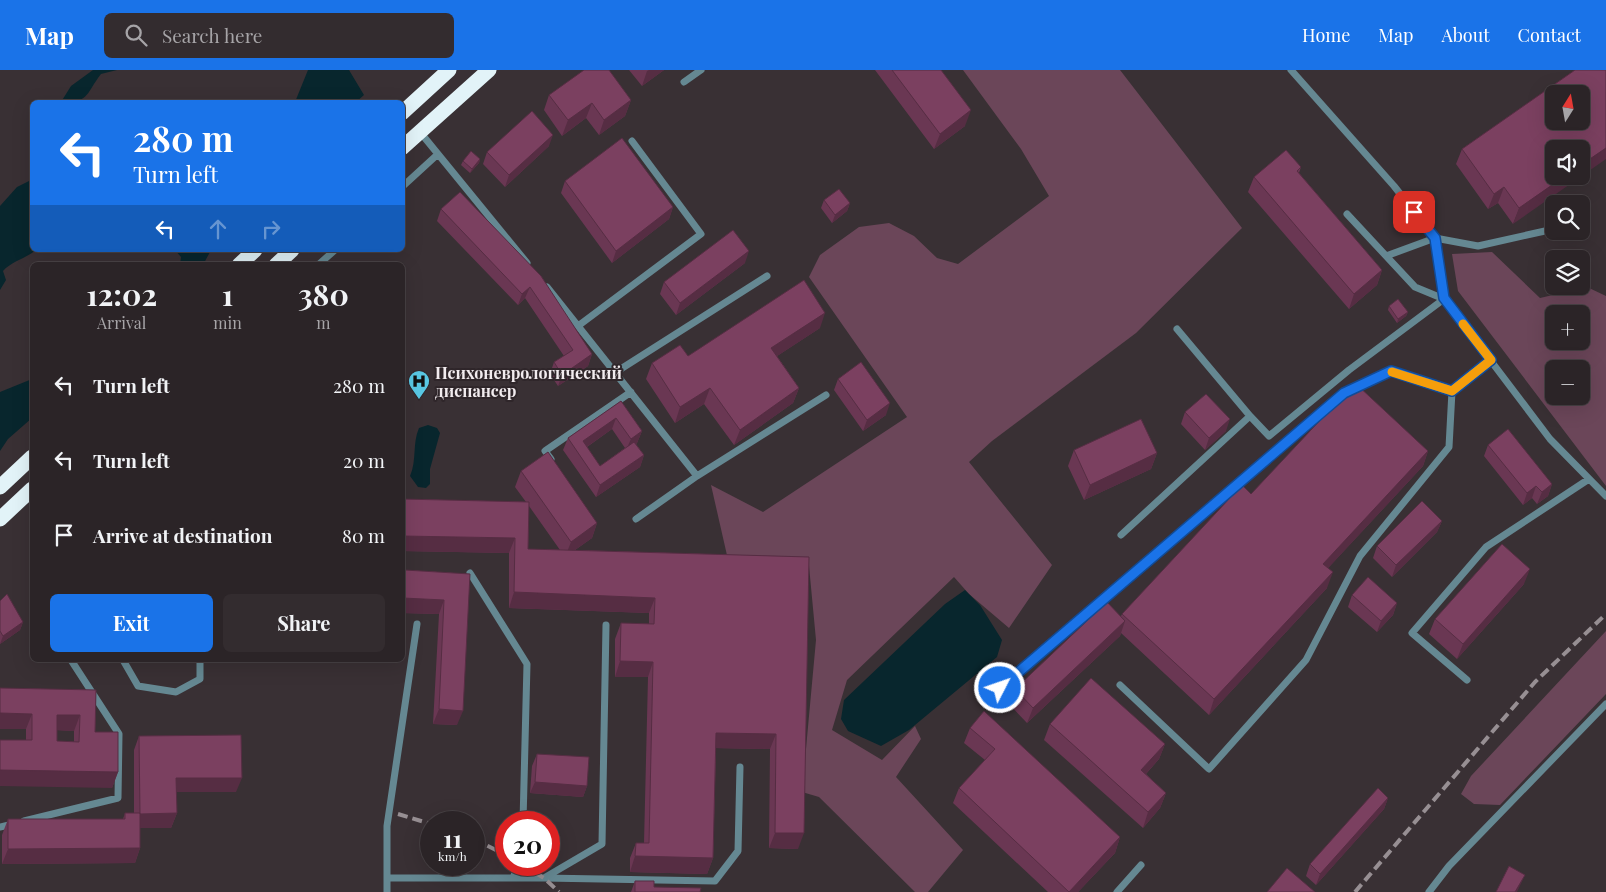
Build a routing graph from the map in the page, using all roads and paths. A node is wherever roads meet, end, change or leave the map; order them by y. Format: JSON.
{"nodes":[{"id":1,"x":449,"y":70,"type":"edge"},
{"id":2,"x":489,"y":70,"type":"edge"},
{"id":3,"x":701,"y":70,"type":"edge"},
{"id":4,"x":1291,"y":70,"type":"edge"},
{"id":5,"x":684,"y":82,"type":"dead end"},
{"id":6,"x":405,"y":110,"type":"edge"},
{"id":7,"x":420,"y":132,"type":"junction"},
{"id":8,"x":632,"y":141,"type":"dead end"},
{"id":9,"x":405,"y":145,"type":"edge"},
{"id":10,"x":438,"y":154,"type":"junction"},
{"id":11,"x":405,"y":184,"type":"edge"},
{"id":12,"x":1347,"y":214,"type":"dead end"},
{"id":13,"x":1545,"y":231,"type":"edge"},
{"id":14,"x":1435,"y":238,"type":"junction"},
{"id":15,"x":253,"y":252,"type":"edge"},
{"id":16,"x":290,"y":252,"type":"edge"},
{"id":17,"x":333,"y":252,"type":"edge"},
{"id":18,"x":1386,"y":256,"type":"junction"},
{"id":19,"x":242,"y":262,"type":"edge"},
{"id":20,"x":279,"y":262,"type":"edge"},
{"id":21,"x":321,"y":262,"type":"edge"},
{"id":22,"x":530,"y":266,"type":"edge"},
{"id":23,"x":767,"y":276,"type":"dead end"},
{"id":24,"x":542,"y":281,"type":"edge"},
{"id":25,"x":1444,"y":298,"type":"junction"},
{"id":26,"x":578,"y":326,"type":"junction"},
{"id":27,"x":1177,"y":329,"type":"dead end"},
{"id":28,"x":1491,"y":360,"type":"junction"},
{"id":29,"x":616,"y":372,"type":"junction"},
{"id":30,"x":1452,"y":391,"type":"junction"},
{"id":31,"x":631,"y":392,"type":"junction"},
{"id":32,"x":826,"y":395,"type":"dead end"},
{"id":33,"x":1250,"y":416,"type":"junction"},
{"id":34,"x":30,"y":459,"type":"edge"},
{"id":35,"x":557,"y":467,"type":"edge"},
{"id":36,"x":698,"y":476,"type":"junction"},
{"id":37,"x":1589,"y":479,"type":"junction"},
{"id":38,"x":0,"y":487,"type":"edge"},
{"id":39,"x":30,"y":491,"type":"edge"},
{"id":40,"x":1606,"y":496,"type":"edge"},
{"id":41,"x":0,"y":519,"type":"edge"},
{"id":42,"x":636,"y":520,"type":"dead end"},
{"id":43,"x":1121,"y":535,"type":"dead end"},
{"id":44,"x":470,"y":572,"type":"edge"},
{"id":45,"x":417,"y":624,"type":"dead end"},
{"id":46,"x":606,"y":625,"type":"dead end"},
{"id":47,"x":72,"y":662,"type":"edge"},
{"id":48,"x":124,"y":662,"type":"edge"},
{"id":49,"x":200,"y":662,"type":"edge"},
{"id":50,"x":1467,"y":680,"type":"dead end"},
{"id":51,"x":1120,"y":685,"type":"dead end"},
{"id":52,"x":1000,"y":688,"type":"dead end"},
{"id":53,"x":1606,"y":704,"type":"edge"},
{"id":54,"x":740,"y":767,"type":"dead end"},
{"id":55,"x":523,"y":811,"type":"edge"},
{"id":56,"x":0,"y":827,"type":"edge"},
{"id":57,"x":1141,"y":865,"type":"dead end"},
{"id":58,"x":387,"y":878,"type":"junction"},
{"id":59,"x":514,"y":878,"type":"joint"},
{"id":60,"x":544,"y":878,"type":"junction"},
{"id":61,"x":387,"y":892,"type":"edge"},
{"id":62,"x":1117,"y":892,"type":"edge"},
{"id":63,"x":1429,"y":892,"type":"edge"}],
"edges":[{"from":1,"to":6,"type":"highway"},
{"from":2,"to":7,"type":"highway"},
{"from":3,"to":5,"type":"lane"},
{"from":4,"to":14,"type":"lane"},
{"from":7,"to":9,"type":"highway"},
{"from":7,"to":10,"type":"lane"},
{"from":8,"to":26,"type":"lane"},
{"from":10,"to":11,"type":"lane"},
{"from":10,"to":22,"type":"lane"},
{"from":12,"to":18,"type":"lane"},
{"from":13,"to":14,"type":"lane"},
{"from":14,"to":18,"type":"lane"},
{"from":14,"to":25,"type":"lane"},
{"from":15,"to":19,"type":"highway"},
{"from":16,"to":20,"type":"highway"},
{"from":17,"to":21,"type":"lane"},
{"from":18,"to":25,"type":"lane"},
{"from":23,"to":29,"type":"lane"},
{"from":24,"to":26,"type":"lane"},
{"from":25,"to":28,"type":"lane"},
{"from":25,"to":33,"type":"lane"},
{"from":26,"to":29,"type":"lane"},
{"from":27,"to":33,"type":"lane"},
{"from":28,"to":30,"type":"lane"},
{"from":28,"to":37,"type":"lane"},
{"from":29,"to":31,"type":"lane"},
{"from":30,"to":51,"type":"lane"},
{"from":30,"to":52,"type":"lane"},
{"from":31,"to":35,"type":"lane"},
{"from":31,"to":36,"type":"lane"},
{"from":32,"to":36,"type":"lane"},
{"from":33,"to":43,"type":"lane"},
{"from":34,"to":38,"type":"highway"},
{"from":36,"to":42,"type":"lane"},
{"from":37,"to":40,"type":"lane"},
{"from":37,"to":50,"type":"lane"},
{"from":39,"to":41,"type":"highway"},
{"from":44,"to":55,"type":"lane"},
{"from":45,"to":58,"type":"lane"},
{"from":46,"to":60,"type":"lane"},
{"from":47,"to":56,"type":"lane"},
{"from":48,"to":49,"type":"lane"},
{"from":53,"to":63,"type":"lane"},
{"from":54,"to":60,"type":"lane"},
{"from":57,"to":62,"type":"lane"},
{"from":58,"to":59,"type":"lane"},
{"from":58,"to":61,"type":"lane"},
{"from":59,"to":60,"type":"lane"}]}
